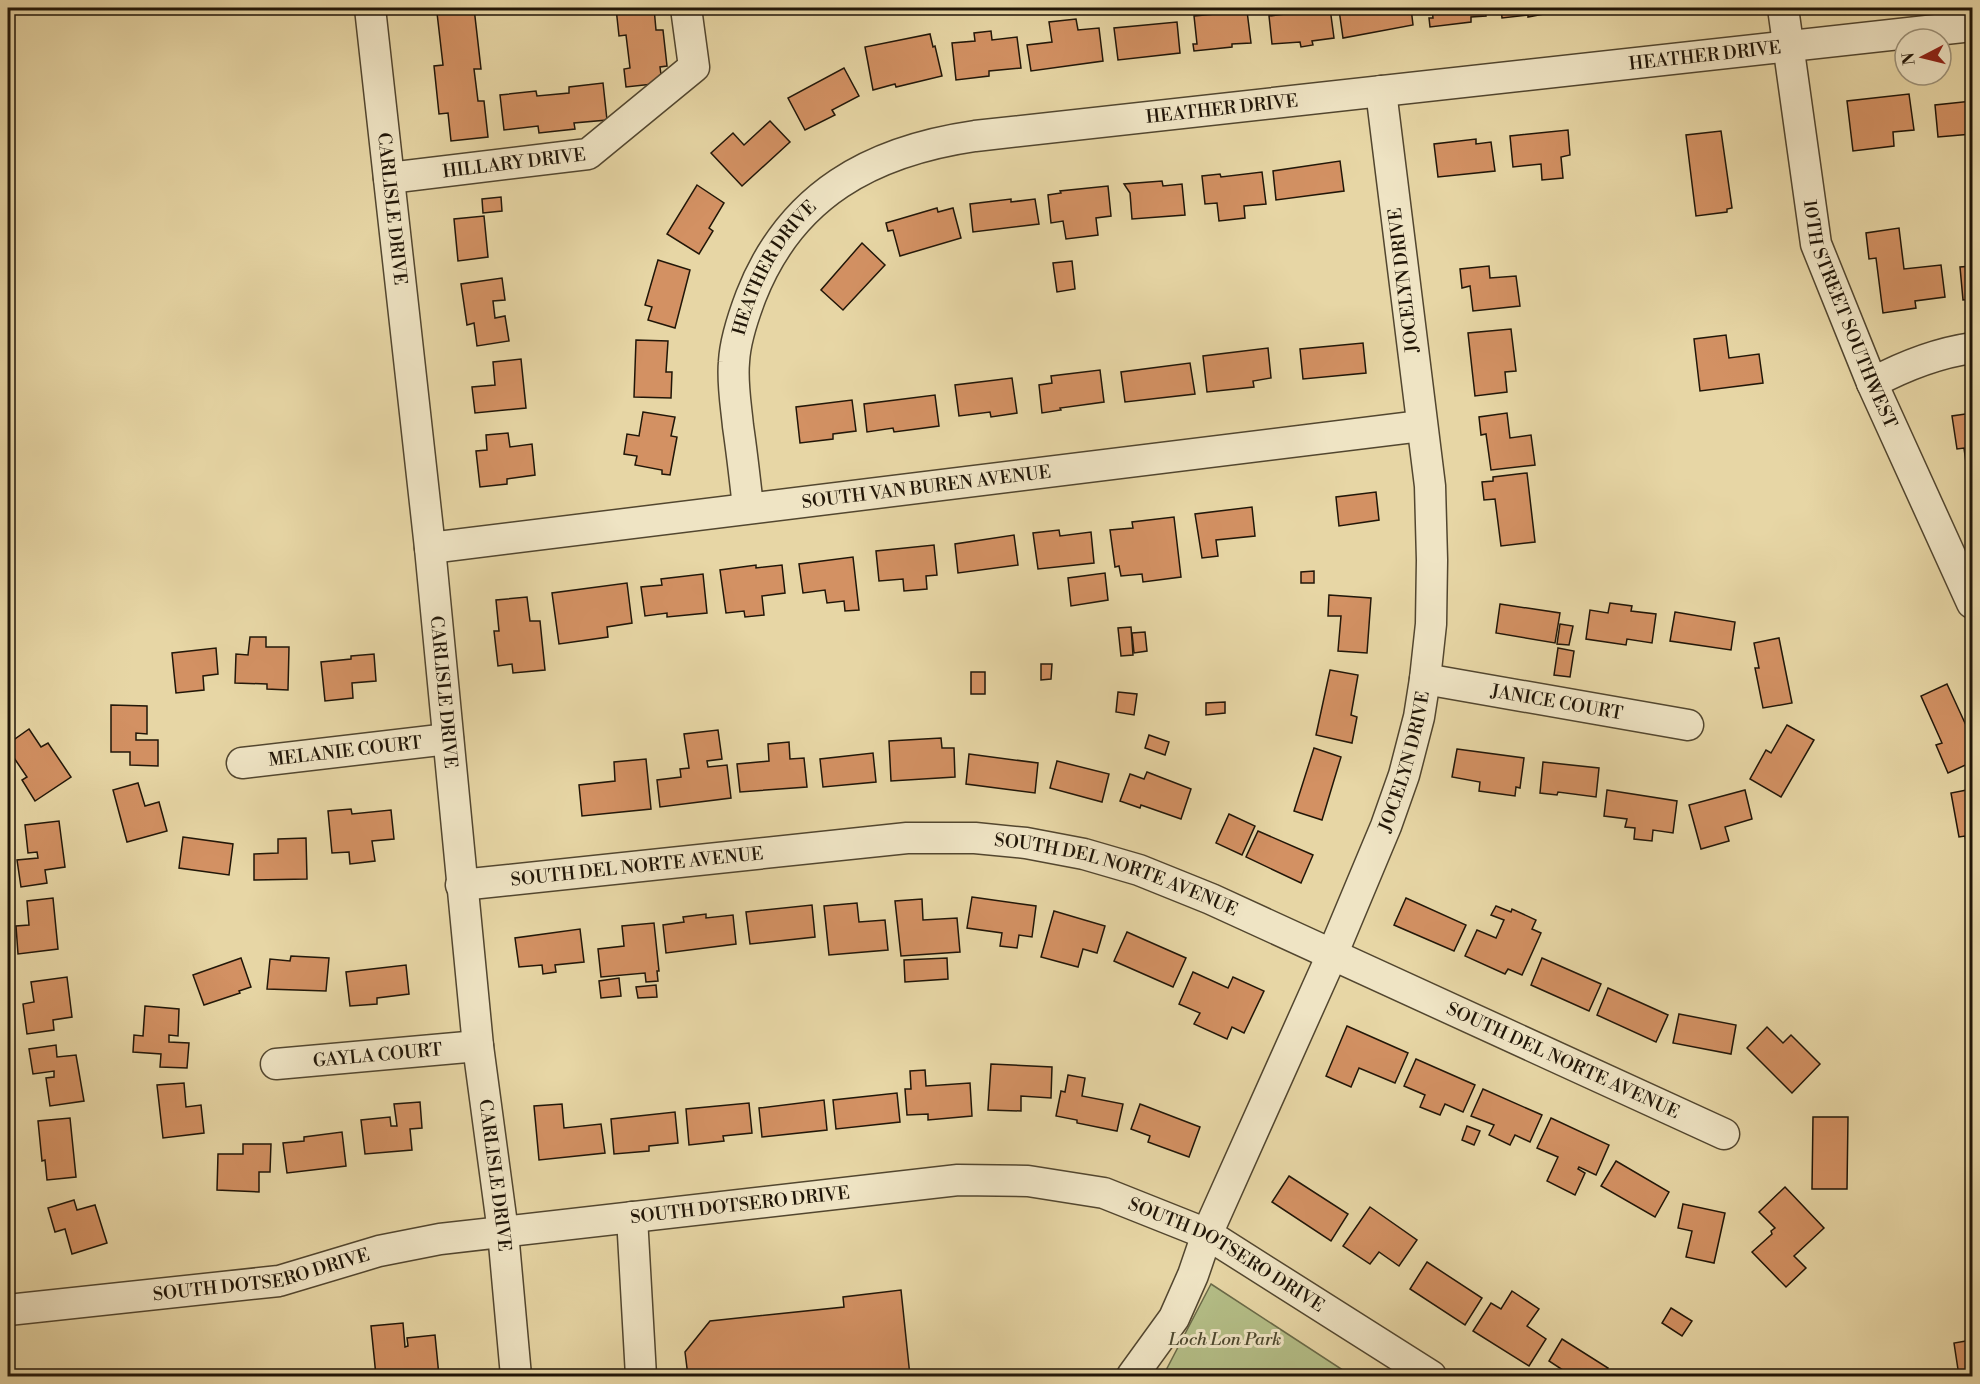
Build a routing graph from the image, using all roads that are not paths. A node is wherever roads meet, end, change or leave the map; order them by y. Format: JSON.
{"nodes":[{"id":1,"x":370,"y":8,"type":"edge"},
{"id":2,"x":686,"y":8,"type":"edge"},
{"id":3,"x":1784,"y":8,"type":"edge"},
{"id":4,"x":1972,"y":26,"type":"edge"},
{"id":5,"x":1788,"y":46,"type":"junction"},
{"id":6,"x":1381,"y":91,"type":"junction"},
{"id":7,"x":389,"y":178,"type":"junction"},
{"id":8,"x":1972,"y":348,"type":"edge"},
{"id":9,"x":1872,"y":383,"type":"junction"},
{"id":10,"x":1421,"y":426,"type":"junction"},
{"id":11,"x":748,"y":507,"type":"junction"},
{"id":12,"x":430,"y":548,"type":"junction"},
{"id":13,"x":1972,"y":603,"type":"edge"},
{"id":14,"x":1425,"y":680,"type":"junction"},
{"id":15,"x":1688,"y":725,"type":"dead end"},
{"id":16,"x":448,"y":739,"type":"junction"},
{"id":17,"x":242,"y":762,"type":"dead end"},
{"id":18,"x":461,"y":885,"type":"junction"},
{"id":19,"x":1332,"y":955,"type":"junction"},
{"id":20,"x":478,"y":1046,"type":"junction"},
{"id":21,"x":276,"y":1064,"type":"dead end"},
{"id":22,"x":1724,"y":1134,"type":"dead end"},
{"id":23,"x":632,"y":1217,"type":"junction"},
{"id":24,"x":503,"y":1232,"type":"junction"},
{"id":25,"x":1207,"y":1234,"type":"junction"},
{"id":26,"x":8,"y":1302,"type":"edge"},
{"id":27,"x":516,"y":1377,"type":"edge"},
{"id":28,"x":641,"y":1377,"type":"edge"},
{"id":29,"x":1132,"y":1377,"type":"edge"},
{"id":30,"x":1431,"y":1377,"type":"edge"}],
"edges":[{"from":1,"to":7,"type":"street","name":"CARLISLE DRIVE"},
{"from":2,"to":7,"type":"street","name":"HILLARY DRIVE"},
{"from":3,"to":5,"type":"street","name":"10TH STREET SOUTHWEST"},
{"from":4,"to":5,"type":"street","name":"HEATHER DRIVE"},
{"from":5,"to":6,"type":"street","name":"HEATHER DRIVE"},
{"from":5,"to":9,"type":"street","name":"10TH STREET SOUTHWEST"},
{"from":6,"to":10,"type":"street","name":"JOCELYN DRIVE"},
{"from":6,"to":11,"type":"street","name":"HEATHER DRIVE"},
{"from":7,"to":12,"type":"street","name":"CARLISLE DRIVE"},
{"from":8,"to":9,"type":"street"},
{"from":9,"to":13,"type":"street","name":"10TH STREET SOUTHWEST"},
{"from":10,"to":11,"type":"street","name":"SOUTH VAN BUREN AVENUE"},
{"from":10,"to":14,"type":"street","name":"JOCELYN DRIVE"},
{"from":11,"to":12,"type":"street","name":"SOUTH VAN BUREN AVENUE"},
{"from":12,"to":16,"type":"street","name":"CARLISLE DRIVE"},
{"from":14,"to":15,"type":"street","name":"JANICE COURT"},
{"from":14,"to":19,"type":"street","name":"JOCELYN DRIVE"},
{"from":16,"to":17,"type":"street","name":"MELANIE COURT"},
{"from":16,"to":18,"type":"street","name":"CARLISLE DRIVE"},
{"from":18,"to":19,"type":"street","name":"SOUTH DEL NORTE AVENUE"},
{"from":18,"to":20,"type":"street","name":"CARLISLE DRIVE"},
{"from":19,"to":22,"type":"street","name":"SOUTH DEL NORTE AVENUE"},
{"from":19,"to":25,"type":"street","name":"JOCELYN DRIVE"},
{"from":20,"to":21,"type":"street","name":"GAYLA COURT"},
{"from":20,"to":24,"type":"street","name":"CARLISLE DRIVE"},
{"from":23,"to":24,"type":"street","name":"SOUTH DOTSERO DRIVE"},
{"from":23,"to":25,"type":"street","name":"SOUTH DOTSERO DRIVE"},
{"from":23,"to":28,"type":"street"},
{"from":24,"to":26,"type":"street","name":"SOUTH DOTSERO DRIVE"},
{"from":24,"to":27,"type":"street","name":"CARLISLE DRIVE"},
{"from":25,"to":29,"type":"street","name":"JOCELYN DRIVE"},
{"from":25,"to":30,"type":"street","name":"SOUTH DOTSERO DRIVE"}]}
